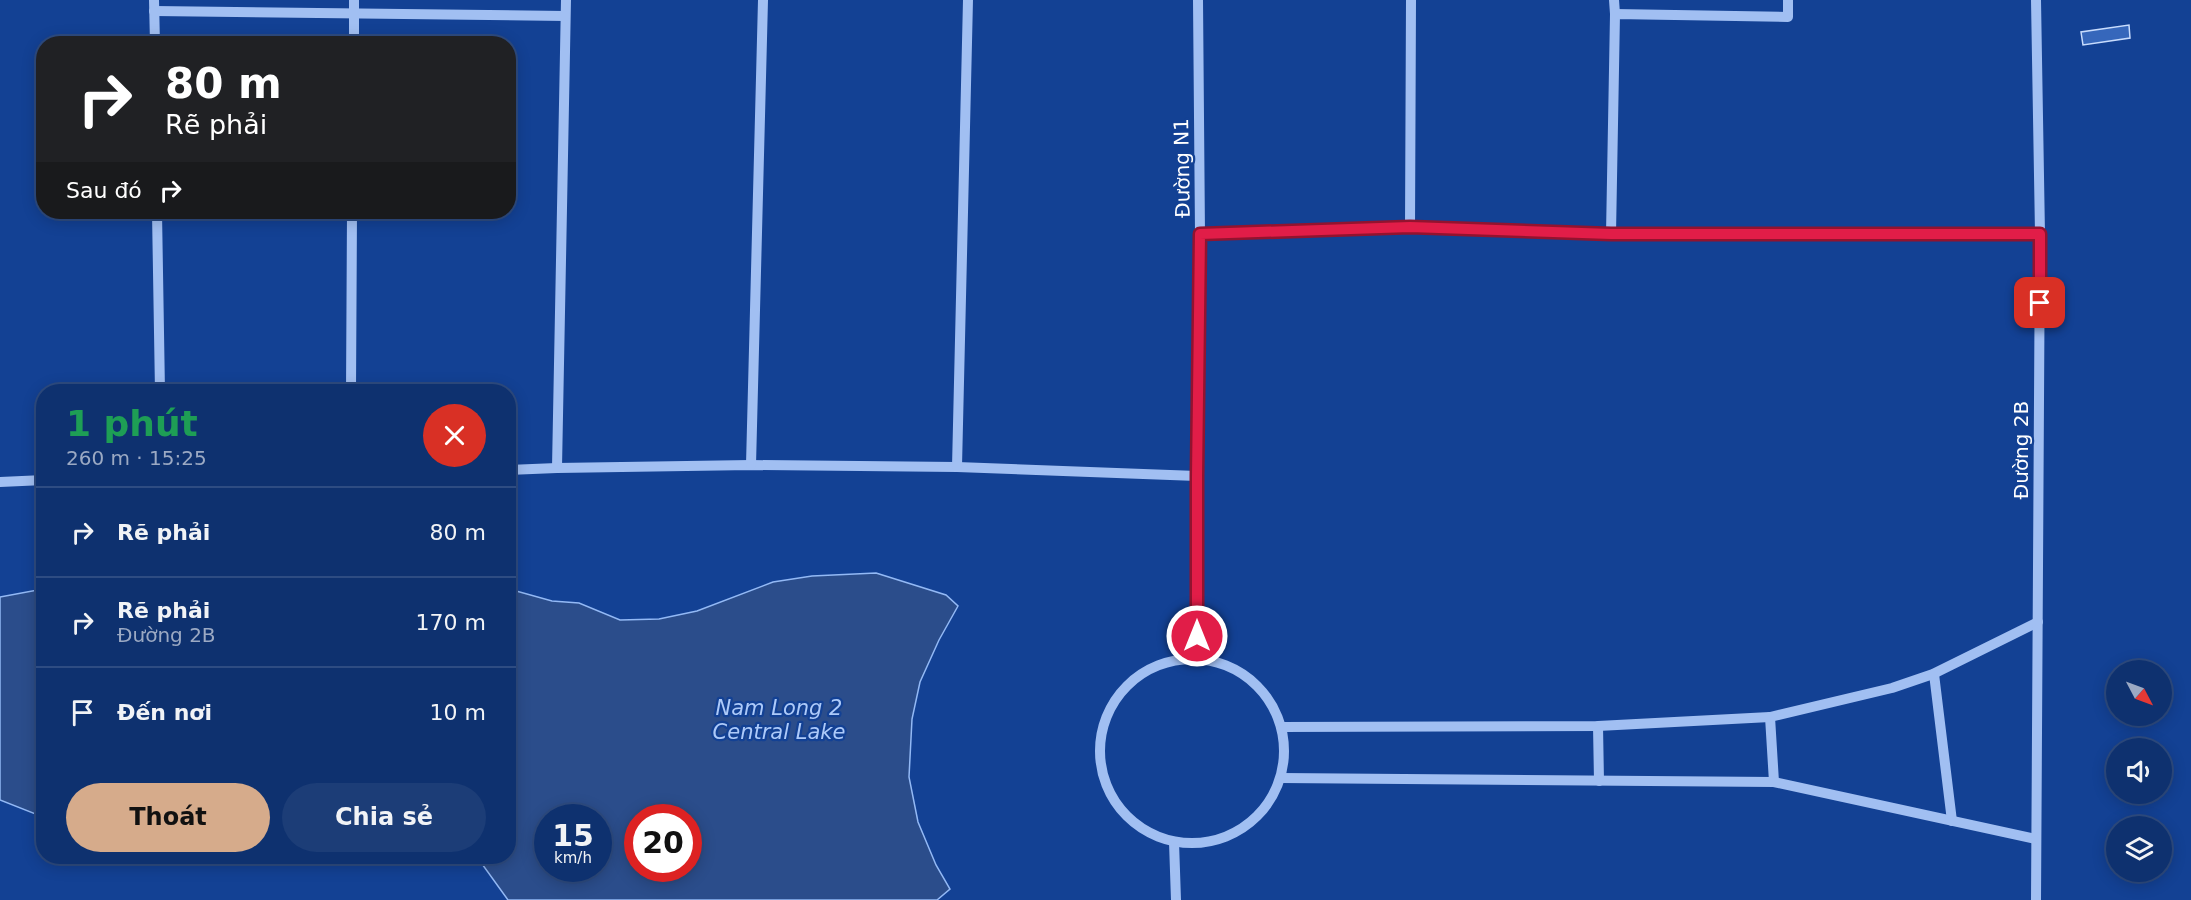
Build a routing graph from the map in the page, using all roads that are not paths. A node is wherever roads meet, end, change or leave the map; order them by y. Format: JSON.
{"nodes":[{"id":1,"x":354,"y":0,"type":"edge"},
{"id":2,"x":566,"y":0,"type":"edge"},
{"id":3,"x":763,"y":0,"type":"edge"},
{"id":4,"x":968,"y":0,"type":"edge"},
{"id":5,"x":1198,"y":0,"type":"edge"},
{"id":6,"x":1411,"y":0,"type":"edge"},
{"id":7,"x":1614,"y":0,"type":"edge"},
{"id":8,"x":1788,"y":0,"type":"edge"},
{"id":9,"x":2036,"y":0,"type":"edge"},
{"id":10,"x":154,"y":5,"type":"edge"},
{"id":11,"x":354,"y":14,"type":"junction"},
{"id":12,"x":1615,"y":14,"type":"junction"},
{"id":13,"x":565,"y":16,"type":"junction"},
{"id":14,"x":155,"y":36,"type":"edge"},
{"id":15,"x":354,"y":36,"type":"edge"},
{"id":16,"x":157,"y":219,"type":"edge"},
{"id":17,"x":352,"y":219,"type":"edge"},
{"id":18,"x":1410,"y":227,"type":"junction"},
{"id":19,"x":1200,"y":234,"type":"junction"},
{"id":20,"x":1611,"y":234,"type":"junction"},
{"id":21,"x":2040,"y":234,"type":"junction"},
{"id":22,"x":160,"y":384,"type":"edge"},
{"id":23,"x":351,"y":384,"type":"edge"},
{"id":24,"x":751,"y":465,"type":"junction"},
{"id":25,"x":957,"y":467,"type":"junction"},
{"id":26,"x":558,"y":468,"type":"junction"},
{"id":27,"x":516,"y":470,"type":"edge"},
{"id":28,"x":1197,"y":476,"type":"junction"},
{"id":29,"x":36,"y":480,"type":"edge"},
{"id":30,"x":0,"y":482,"type":"edge"},
{"id":31,"x":2038,"y":622,"type":"junction"},
{"id":32,"x":1197,"y":659,"type":"junction"},
{"id":33,"x":1934,"y":674,"type":"junction"},
{"id":34,"x":1770,"y":717,"type":"junction"},
{"id":35,"x":1598,"y":726,"type":"junction"},
{"id":36,"x":1282,"y":727,"type":"junction"},
{"id":37,"x":1281,"y":778,"type":"junction"},
{"id":38,"x":1599,"y":781,"type":"junction"},
{"id":39,"x":1774,"y":782,"type":"junction"},
{"id":40,"x":1952,"y":821,"type":"junction"},
{"id":41,"x":2036,"y":839,"type":"junction"},
{"id":42,"x":1174,"y":842,"type":"junction"},
{"id":43,"x":1176,"y":900,"type":"edge"},
{"id":44,"x":2036,"y":900,"type":"edge"}],
"edges":[{"from":1,"to":11,"type":"street"},
{"from":2,"to":13,"type":"street"},
{"from":3,"to":24,"type":"street"},
{"from":4,"to":25,"type":"street"},
{"from":5,"to":19,"type":"street","name":"Đường N1"},
{"from":6,"to":18,"type":"street"},
{"from":7,"to":12,"type":"street"},
{"from":8,"to":12,"type":"street"},
{"from":9,"to":21,"type":"street","name":"Đường 2B"},
{"from":10,"to":11,"type":"street"},
{"from":10,"to":14,"type":"street"},
{"from":11,"to":13,"type":"street"},
{"from":11,"to":15,"type":"street"},
{"from":12,"to":20,"type":"street"},
{"from":13,"to":26,"type":"street"},
{"from":16,"to":22,"type":"street"},
{"from":17,"to":23,"type":"street"},
{"from":18,"to":19,"type":"street"},
{"from":18,"to":20,"type":"street"},
{"from":19,"to":28,"type":"street","name":"Đường N1"},
{"from":20,"to":21,"type":"street"},
{"from":21,"to":31,"type":"street","name":"Đường 2B"},
{"from":24,"to":25,"type":"street"},
{"from":24,"to":26,"type":"street"},
{"from":25,"to":28,"type":"street"},
{"from":26,"to":27,"type":"street"},
{"from":28,"to":32,"type":"street","name":"Đường N1"},
{"from":29,"to":30,"type":"street"},
{"from":31,"to":33,"type":"street"},
{"from":31,"to":41,"type":"street","name":"Đường 2B"},
{"from":32,"to":36,"type":"street"},
{"from":32,"to":42,"type":"street"},
{"from":33,"to":34,"type":"street"},
{"from":33,"to":40,"type":"street"},
{"from":34,"to":35,"type":"street"},
{"from":34,"to":39,"type":"street"},
{"from":35,"to":36,"type":"street"},
{"from":35,"to":38,"type":"street"},
{"from":36,"to":37,"type":"street"},
{"from":37,"to":38,"type":"street"},
{"from":37,"to":42,"type":"street"},
{"from":38,"to":39,"type":"street"},
{"from":39,"to":40,"type":"street"},
{"from":40,"to":41,"type":"street"},
{"from":41,"to":44,"type":"street","name":"Đường 2B"},
{"from":42,"to":43,"type":"street"}]}
